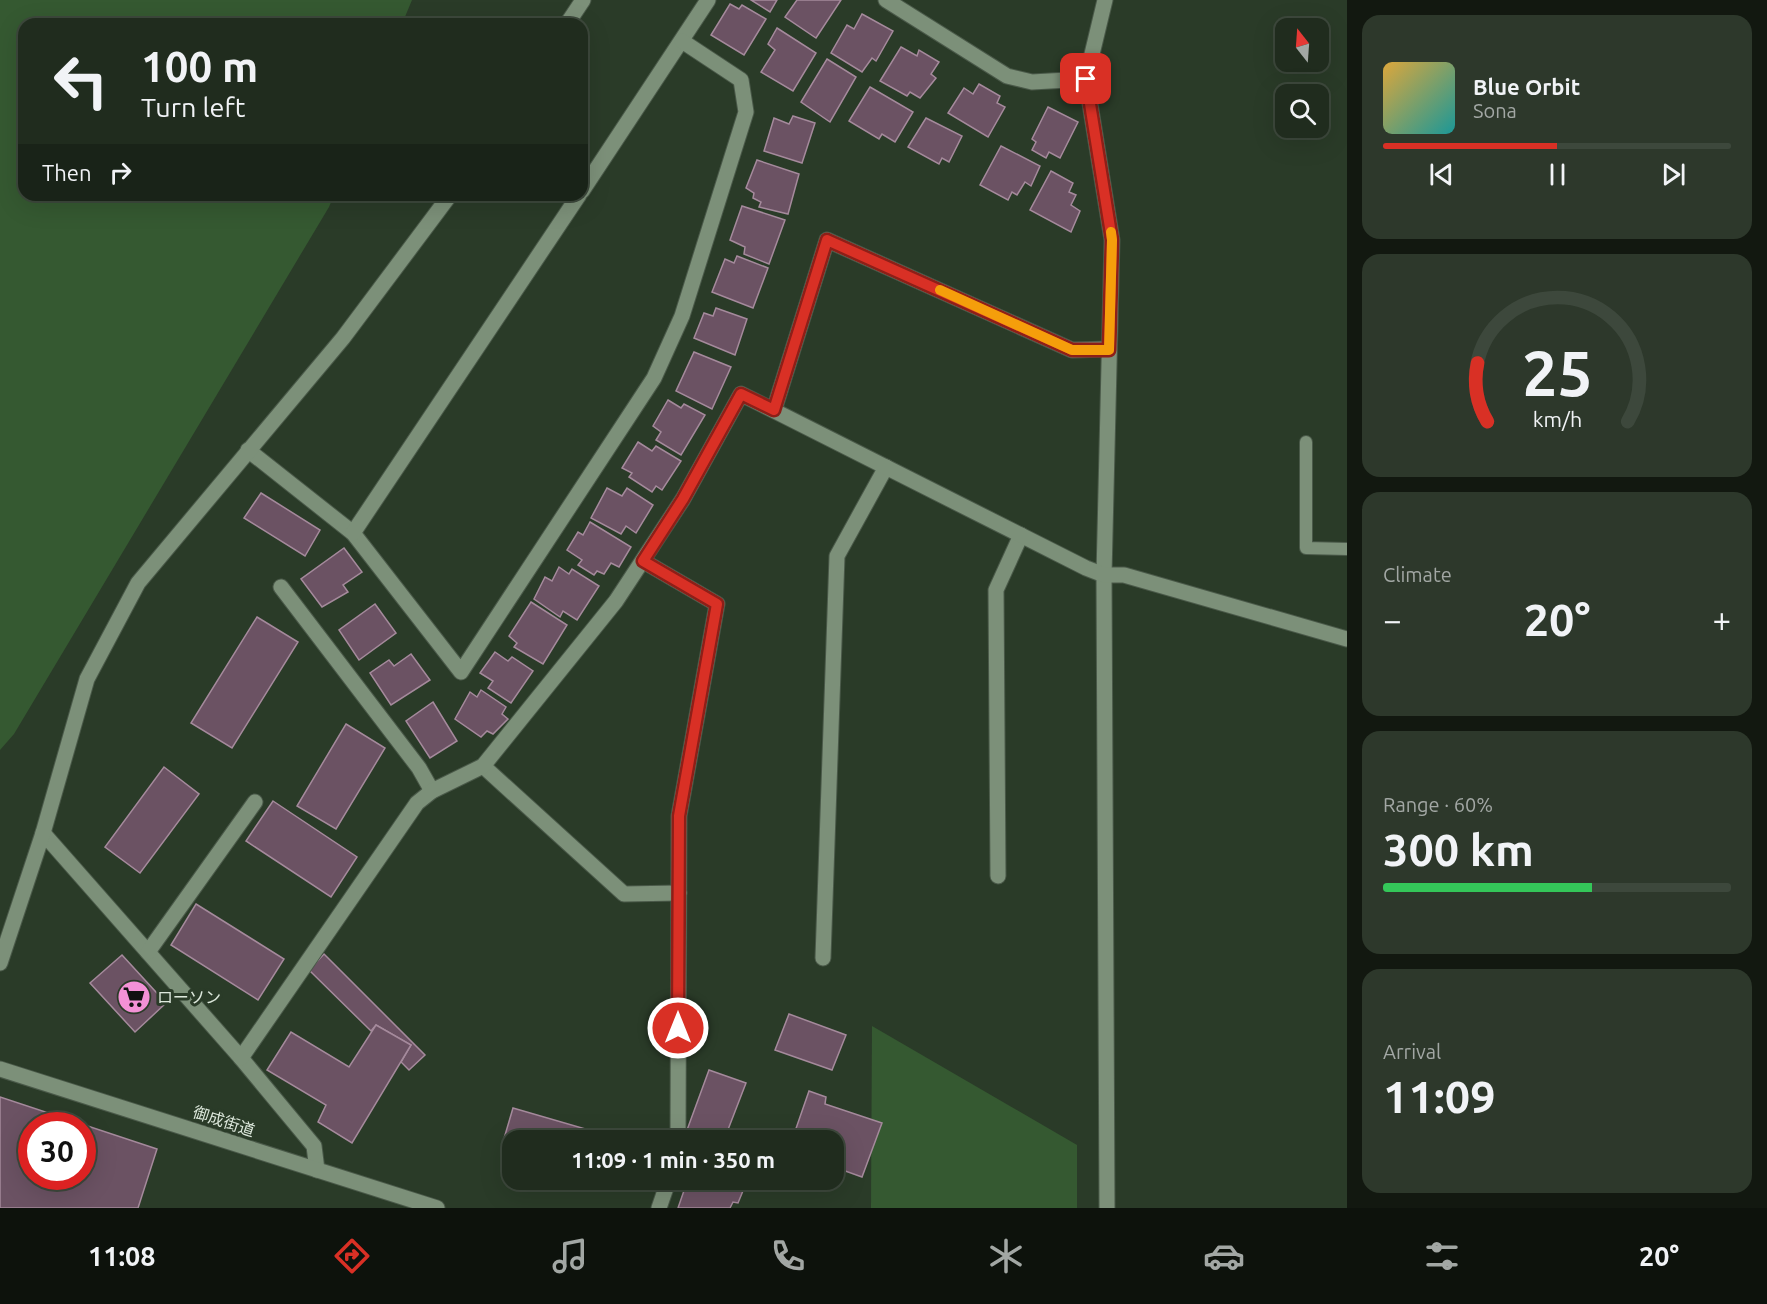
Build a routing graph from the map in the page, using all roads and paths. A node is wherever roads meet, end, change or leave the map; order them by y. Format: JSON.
{"nodes":[{"id":1,"x":583,"y":0,"type":"edge"},
{"id":2,"x":708,"y":0,"type":"edge"},
{"id":3,"x":1106,"y":0,"type":"edge"},
{"id":4,"x":889,"y":1,"type":"edge"},
{"id":5,"x":571,"y":18,"type":"edge"},
{"id":6,"x":682,"y":41,"type":"junction"},
{"id":7,"x":1086,"y":79,"type":"junction"},
{"id":8,"x":588,"y":182,"type":"edge"},
{"id":9,"x":446,"y":201,"type":"edge"},
{"id":10,"x":575,"y":201,"type":"edge"},
{"id":11,"x":1109,"y":350,"type":"junction"},
{"id":12,"x":774,"y":410,"type":"junction"},
{"id":13,"x":1306,"y":442,"type":"dead end"},
{"id":14,"x":248,"y":450,"type":"junction"},
{"id":15,"x":886,"y":467,"type":"junction"},
{"id":16,"x":353,"y":533,"type":"junction"},
{"id":17,"x":1020,"y":535,"type":"junction"},
{"id":18,"x":1347,"y":549,"type":"edge"},
{"id":19,"x":643,"y":561,"type":"junction"},
{"id":20,"x":1104,"y":575,"type":"junction"},
{"id":21,"x":281,"y":587,"type":"dead end"},
{"id":22,"x":1347,"y":639,"type":"edge"},
{"id":23,"x":483,"y":765,"type":"junction"},
{"id":24,"x":432,"y":791,"type":"junction"},
{"id":25,"x":255,"y":802,"type":"dead end"},
{"id":26,"x":43,"y":833,"type":"junction"},
{"id":27,"x":998,"y":876,"type":"dead end"},
{"id":28,"x":679,"y":893,"type":"junction"},
{"id":29,"x":148,"y":952,"type":"junction"},
{"id":30,"x":823,"y":958,"type":"dead end"},
{"id":31,"x":0,"y":963,"type":"edge"},
{"id":32,"x":241,"y":1058,"type":"junction"},
{"id":33,"x":0,"y":1069,"type":"edge"},
{"id":34,"x":678,"y":1130,"type":"edge"},
{"id":35,"x":317,"y":1170,"type":"junction"},
{"id":36,"x":665,"y":1190,"type":"edge"},
{"id":37,"x":437,"y":1208,"type":"edge"},
{"id":38,"x":659,"y":1208,"type":"edge"},
{"id":39,"x":1107,"y":1208,"type":"edge"}],
"edges":[{"from":1,"to":5,"type":"street"},
{"from":2,"to":6,"type":"street"},
{"from":3,"to":7,"type":"street"},
{"from":4,"to":7,"type":"street"},
{"from":6,"to":8,"type":"street"},
{"from":6,"to":16,"type":"street"},
{"from":7,"to":11,"type":"street"},
{"from":9,"to":14,"type":"street"},
{"from":10,"to":16,"type":"street"},
{"from":11,"to":12,"type":"street"},
{"from":11,"to":20,"type":"street"},
{"from":12,"to":15,"type":"street"},
{"from":12,"to":19,"type":"street"},
{"from":13,"to":18,"type":"lane"},
{"from":14,"to":16,"type":"street"},
{"from":14,"to":26,"type":"street"},
{"from":15,"to":17,"type":"street"},
{"from":15,"to":30,"type":"street"},
{"from":17,"to":20,"type":"street"},
{"from":17,"to":27,"type":"street"},
{"from":19,"to":23,"type":"street"},
{"from":19,"to":28,"type":"street"},
{"from":20,"to":22,"type":"street"},
{"from":20,"to":39,"type":"street"},
{"from":21,"to":24,"type":"street"},
{"from":23,"to":24,"type":"street"},
{"from":23,"to":28,"type":"street"},
{"from":24,"to":32,"type":"street"},
{"from":25,"to":29,"type":"street"},
{"from":26,"to":29,"type":"street"},
{"from":26,"to":31,"type":"street"},
{"from":28,"to":34,"type":"street"},
{"from":29,"to":32,"type":"street"},
{"from":32,"to":35,"type":"street"},
{"from":33,"to":35,"type":"street","name":"御成街道"},
{"from":35,"to":37,"type":"street","name":"御成街道"},
{"from":36,"to":38,"type":"street"}]}
